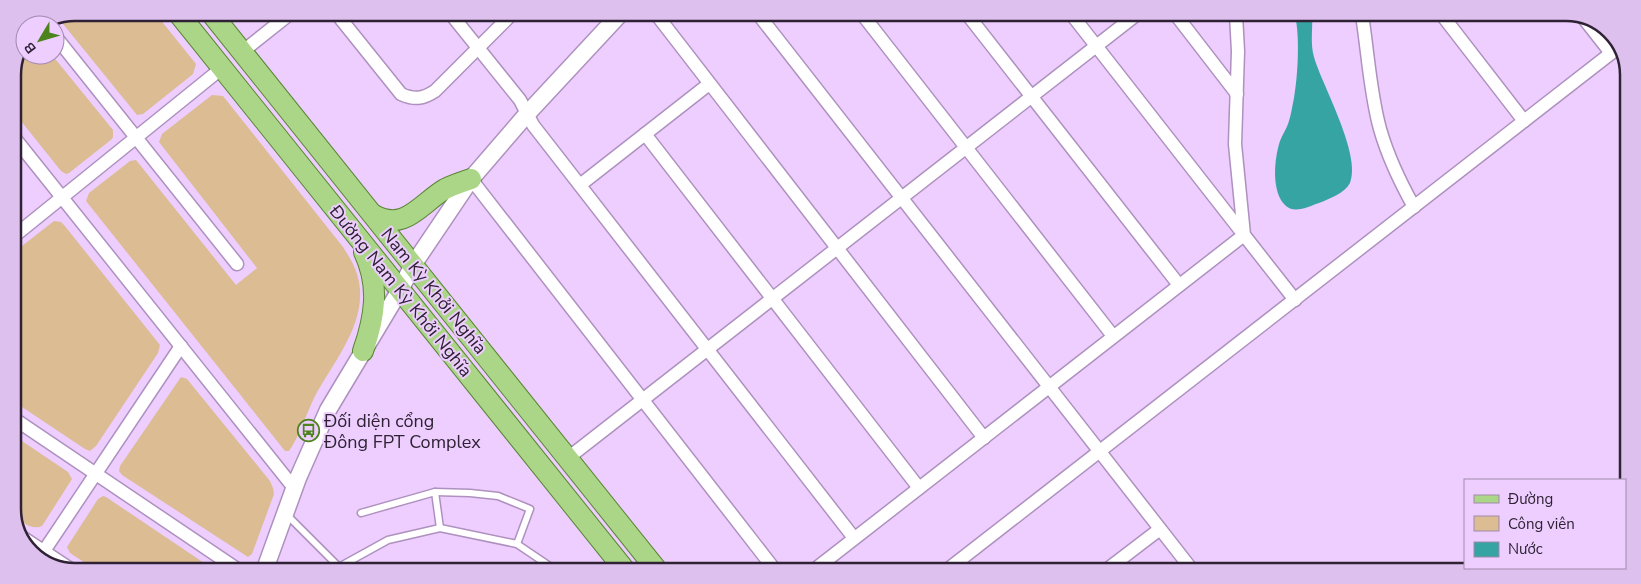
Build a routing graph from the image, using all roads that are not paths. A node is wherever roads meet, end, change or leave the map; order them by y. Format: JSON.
{"nodes":[{"id":1,"x":184,"y":21,"type":"edge"},
{"id":2,"x":217,"y":21,"type":"edge"},
{"id":3,"x":281,"y":21,"type":"edge"},
{"id":4,"x":342,"y":21,"type":"edge"},
{"id":5,"x":456,"y":21,"type":"edge"},
{"id":6,"x":506,"y":21,"type":"edge"},
{"id":7,"x":613,"y":21,"type":"edge"},
{"id":8,"x":661,"y":21,"type":"edge"},
{"id":9,"x":763,"y":21,"type":"edge"},
{"id":10,"x":867,"y":21,"type":"edge"},
{"id":11,"x":972,"y":21,"type":"edge"},
{"id":12,"x":1077,"y":21,"type":"edge"},
{"id":13,"x":1128,"y":21,"type":"edge"},
{"id":14,"x":1181,"y":21,"type":"edge"},
{"id":15,"x":1236,"y":21,"type":"edge"},
{"id":16,"x":1366,"y":21,"type":"edge"},
{"id":17,"x":1446,"y":21,"type":"edge"},
{"id":18,"x":1595,"y":30,"type":"edge"},
{"id":19,"x":1096,"y":46,"type":"junction"},
{"id":20,"x":1611,"y":46,"type":"edge"},
{"id":21,"x":478,"y":48,"type":"junction"},
{"id":22,"x":65,"y":49,"type":"edge"},
{"id":23,"x":1614,"y":51,"type":"edge"},
{"id":24,"x":242,"y":52,"type":"junction"},
{"id":25,"x":222,"y":68,"type":"junction"},
{"id":26,"x":709,"y":84,"type":"junction"},
{"id":27,"x":1237,"y":94,"type":"junction"},
{"id":28,"x":1031,"y":96,"type":"junction"},
{"id":29,"x":527,"y":114,"type":"junction"},
{"id":30,"x":1524,"y":121,"type":"junction"},
{"id":31,"x":645,"y":134,"type":"junction"},
{"id":32,"x":136,"y":138,"type":"junction"},
{"id":33,"x":21,"y":146,"type":"edge"},
{"id":34,"x":966,"y":147,"type":"junction"},
{"id":35,"x":471,"y":179,"type":"junction"},
{"id":36,"x":580,"y":185,"type":"junction"},
{"id":37,"x":62,"y":197,"type":"junction"},
{"id":38,"x":901,"y":198,"type":"junction"},
{"id":39,"x":1414,"y":207,"type":"junction"},
{"id":40,"x":374,"y":215,"type":"junction"},
{"id":41,"x":21,"y":231,"type":"edge"},
{"id":42,"x":356,"y":234,"type":"junction"},
{"id":43,"x":1244,"y":235,"type":"junction"},
{"id":44,"x":836,"y":248,"type":"junction"},
{"id":45,"x":238,"y":264,"type":"dead end"},
{"id":46,"x":413,"y":265,"type":"junction"},
{"id":47,"x":1179,"y":285,"type":"junction"},
{"id":48,"x":400,"y":290,"type":"junction"},
{"id":49,"x":772,"y":299,"type":"junction"},
{"id":50,"x":1295,"y":300,"type":"junction"},
{"id":51,"x":1113,"y":336,"type":"junction"},
{"id":52,"x":181,"y":346,"type":"junction"},
{"id":53,"x":707,"y":350,"type":"junction"},
{"id":54,"x":363,"y":351,"type":"junction"},
{"id":55,"x":1049,"y":387,"type":"junction"},
{"id":56,"x":642,"y":400,"type":"junction"},
{"id":57,"x":21,"y":423,"type":"edge"},
{"id":58,"x":984,"y":438,"type":"junction"},
{"id":59,"x":1100,"y":452,"type":"junction"},
{"id":60,"x":568,"y":458,"type":"junction"},
{"id":61,"x":96,"y":474,"type":"junction"},
{"id":62,"x":294,"y":488,"type":"junction"},
{"id":63,"x":919,"y":488,"type":"junction"},
{"id":64,"x":435,"y":492,"type":"junction"},
{"id":65,"x":285,"y":513,"type":"junction"},
{"id":66,"x":361,"y":513,"type":"dead end"},
{"id":67,"x":440,"y":528,"type":"junction"},
{"id":68,"x":1160,"y":529,"type":"junction"},
{"id":69,"x":854,"y":538,"type":"junction"},
{"id":70,"x":517,"y":544,"type":"junction"},
{"id":71,"x":43,"y":552,"type":"edge"},
{"id":72,"x":228,"y":563,"type":"edge"},
{"id":73,"x":267,"y":563,"type":"edge"},
{"id":74,"x":333,"y":563,"type":"edge"},
{"id":75,"x":347,"y":563,"type":"edge"},
{"id":76,"x":545,"y":563,"type":"edge"},
{"id":77,"x":616,"y":563,"type":"edge"},
{"id":78,"x":651,"y":563,"type":"edge"},
{"id":79,"x":770,"y":563,"type":"edge"},
{"id":80,"x":823,"y":563,"type":"edge"},
{"id":81,"x":956,"y":563,"type":"edge"},
{"id":82,"x":1115,"y":563,"type":"edge"},
{"id":83,"x":1187,"y":563,"type":"edge"}],
"edges":[{"from":1,"to":25,"type":"main road","name":"Đường Nam Kỳ Khởi Nghĩa"},
{"from":2,"to":24,"type":"main road","name":"Nam Kỳ Khởi Nghĩa"},
{"from":3,"to":24,"type":"street"},
{"from":4,"to":21,"type":"street"},
{"from":5,"to":21,"type":"street"},
{"from":6,"to":21,"type":"street"},
{"from":7,"to":29,"type":"street"},
{"from":8,"to":26,"type":"street"},
{"from":9,"to":38,"type":"street"},
{"from":10,"to":34,"type":"street"},
{"from":11,"to":28,"type":"street"},
{"from":12,"to":19,"type":"street"},
{"from":13,"to":19,"type":"street"},
{"from":14,"to":27,"type":"street"},
{"from":15,"to":27,"type":"street"},
{"from":16,"to":39,"type":"street"},
{"from":17,"to":30,"type":"street"},
{"from":18,"to":20,"type":"street"},
{"from":19,"to":28,"type":"street"},
{"from":19,"to":43,"type":"street"},
{"from":21,"to":29,"type":"street"},
{"from":22,"to":32,"type":"street"},
{"from":23,"to":30,"type":"street"},
{"from":24,"to":40,"type":"main road","name":"Nam Kỳ Khởi Nghĩa"},
{"from":25,"to":32,"type":"street"},
{"from":25,"to":42,"type":"main road","name":"Đường Nam Kỳ Khởi Nghĩa"},
{"from":26,"to":31,"type":"street"},
{"from":26,"to":44,"type":"street"},
{"from":27,"to":43,"type":"street"},
{"from":28,"to":34,"type":"street"},
{"from":28,"to":47,"type":"street"},
{"from":29,"to":35,"type":"street"},
{"from":29,"to":36,"type":"street"},
{"from":30,"to":39,"type":"street"},
{"from":31,"to":36,"type":"street"},
{"from":31,"to":49,"type":"street"},
{"from":32,"to":37,"type":"street"},
{"from":32,"to":45,"type":"street"},
{"from":33,"to":37,"type":"street"},
{"from":34,"to":38,"type":"street"},
{"from":34,"to":51,"type":"street"},
{"from":35,"to":40,"type":"main road"},
{"from":35,"to":46,"type":"street"},
{"from":35,"to":56,"type":"street"},
{"from":36,"to":53,"type":"street"},
{"from":37,"to":41,"type":"street"},
{"from":37,"to":52,"type":"street"},
{"from":38,"to":44,"type":"street"},
{"from":38,"to":55,"type":"street"},
{"from":39,"to":50,"type":"street"},
{"from":40,"to":46,"type":"main road","name":"Nam Kỳ Khởi Nghĩa"},
{"from":42,"to":48,"type":"main road","name":"Đường Nam Kỳ Khởi Nghĩa"},
{"from":42,"to":54,"type":"main road"},
{"from":43,"to":47,"type":"street"},
{"from":43,"to":50,"type":"street"},
{"from":44,"to":49,"type":"street"},
{"from":44,"to":58,"type":"street"},
{"from":46,"to":48,"type":"street"},
{"from":46,"to":60,"type":"main road","name":"Nam Kỳ Khởi Nghĩa"},
{"from":47,"to":51,"type":"street"},
{"from":48,"to":54,"type":"street"},
{"from":48,"to":77,"type":"main road","name":"Đường Nam Kỳ Khởi Nghĩa"},
{"from":49,"to":53,"type":"street"},
{"from":49,"to":63,"type":"street"},
{"from":50,"to":59,"type":"street"},
{"from":51,"to":55,"type":"street"},
{"from":52,"to":61,"type":"street"},
{"from":52,"to":62,"type":"street"},
{"from":53,"to":56,"type":"street"},
{"from":53,"to":69,"type":"street"},
{"from":54,"to":62,"type":"street"},
{"from":55,"to":58,"type":"street"},
{"from":55,"to":59,"type":"street"},
{"from":56,"to":60,"type":"street"},
{"from":56,"to":79,"type":"street"},
{"from":57,"to":61,"type":"street"},
{"from":58,"to":63,"type":"street"},
{"from":59,"to":68,"type":"street"},
{"from":59,"to":81,"type":"street"},
{"from":60,"to":78,"type":"main road","name":"Nam Kỳ Khởi Nghĩa"},
{"from":61,"to":71,"type":"street"},
{"from":61,"to":72,"type":"street"},
{"from":62,"to":65,"type":"street"},
{"from":63,"to":69,"type":"street"},
{"from":64,"to":66,"type":"lane"},
{"from":64,"to":67,"type":"lane"},
{"from":64,"to":70,"type":"lane"},
{"from":65,"to":73,"type":"street"},
{"from":65,"to":74,"type":"lane"},
{"from":67,"to":70,"type":"lane"},
{"from":67,"to":75,"type":"lane"},
{"from":68,"to":82,"type":"street"},
{"from":68,"to":83,"type":"street"},
{"from":69,"to":80,"type":"street"},
{"from":70,"to":76,"type":"lane"}]}
